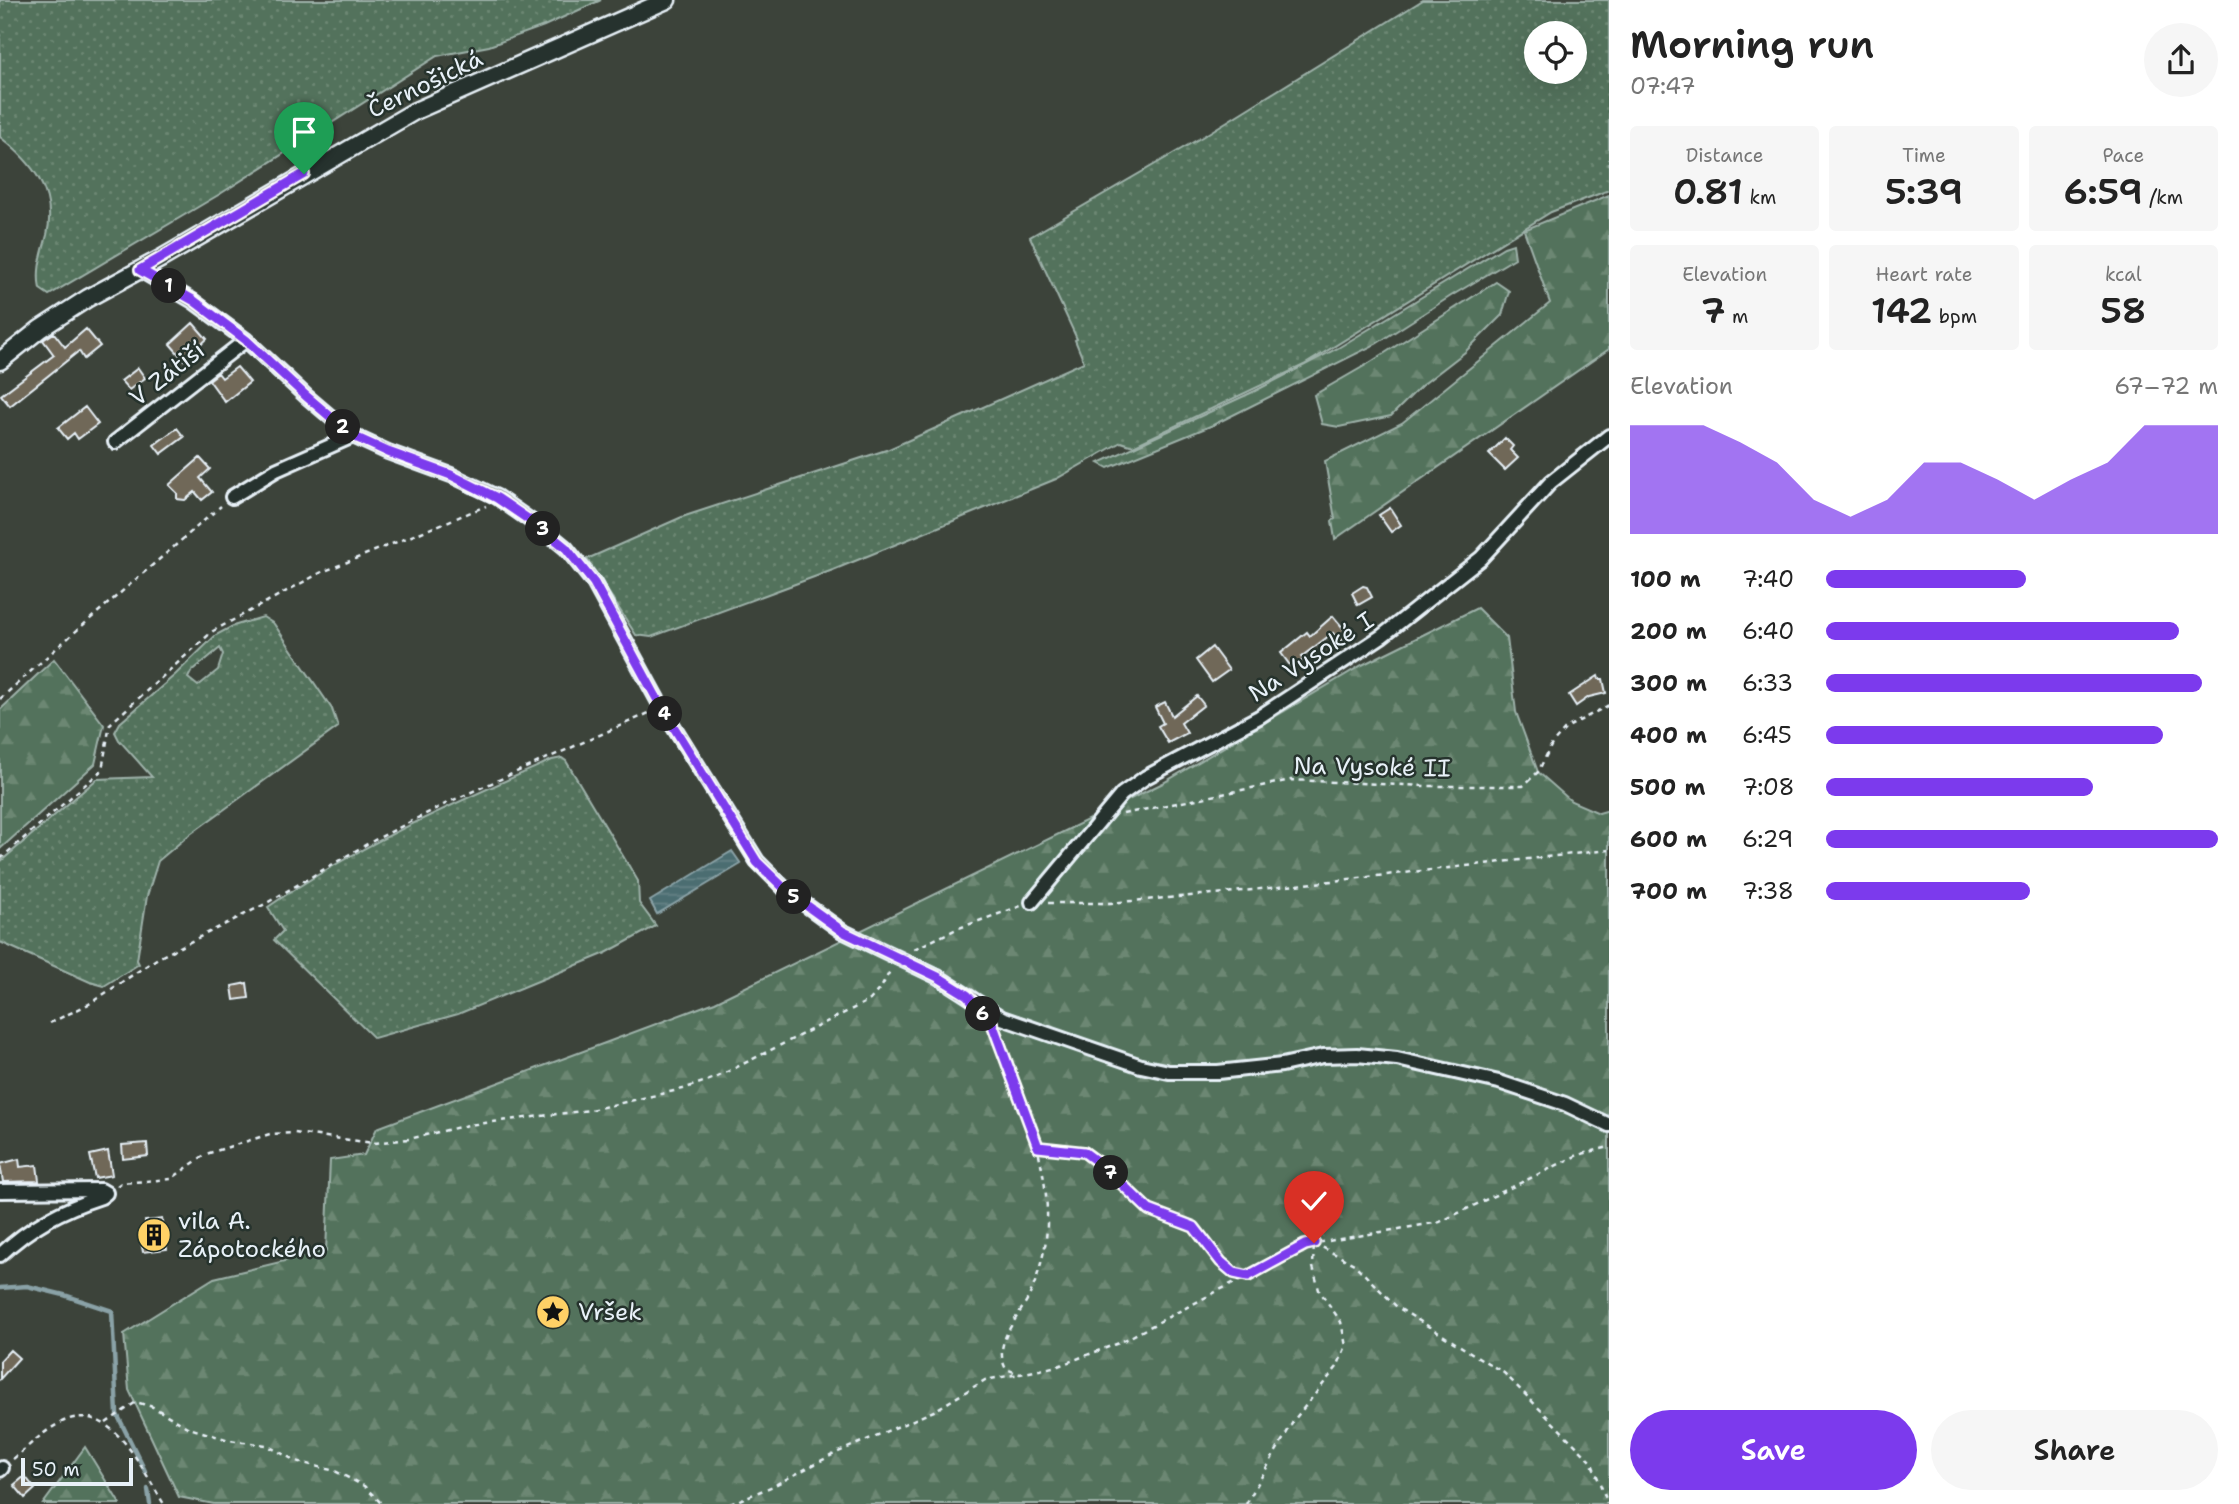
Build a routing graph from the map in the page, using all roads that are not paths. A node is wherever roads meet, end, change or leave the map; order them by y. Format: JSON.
{"nodes":[{"id":1,"x":667,"y":0,"type":"edge"},
{"id":2,"x":140,"y":270,"type":"junction"},
{"id":3,"x":246,"y":340,"type":"junction"},
{"id":4,"x":0,"y":361,"type":"edge"},
{"id":5,"x":353,"y":436,"type":"junction"},
{"id":6,"x":1609,"y":436,"type":"edge"},
{"id":7,"x":115,"y":442,"type":"dead end"},
{"id":8,"x":232,"y":497,"type":"road end"},
{"id":9,"x":1032,"y":902,"type":"road end"},
{"id":10,"x":1609,"y":1125,"type":"edge"},
{"id":11,"x":0,"y":1191,"type":"edge"},
{"id":12,"x":0,"y":1255,"type":"edge"}],
"edges":[{"from":1,"to":2,"type":"street","name":"Černošická"},
{"from":2,"to":3,"type":"street","name":"V Zátiší"},
{"from":2,"to":4,"type":"street","name":"Černošická"},
{"from":3,"to":5,"type":"street","name":"V Zátiší"},
{"from":3,"to":7,"type":"street","name":"V Zátiší"},
{"from":5,"to":8,"type":"street"},
{"from":5,"to":10,"type":"street","name":"V Zátiší"},
{"from":6,"to":9,"type":"street","name":"Na Vysoké I"},
{"from":11,"to":12,"type":"street"}]}
